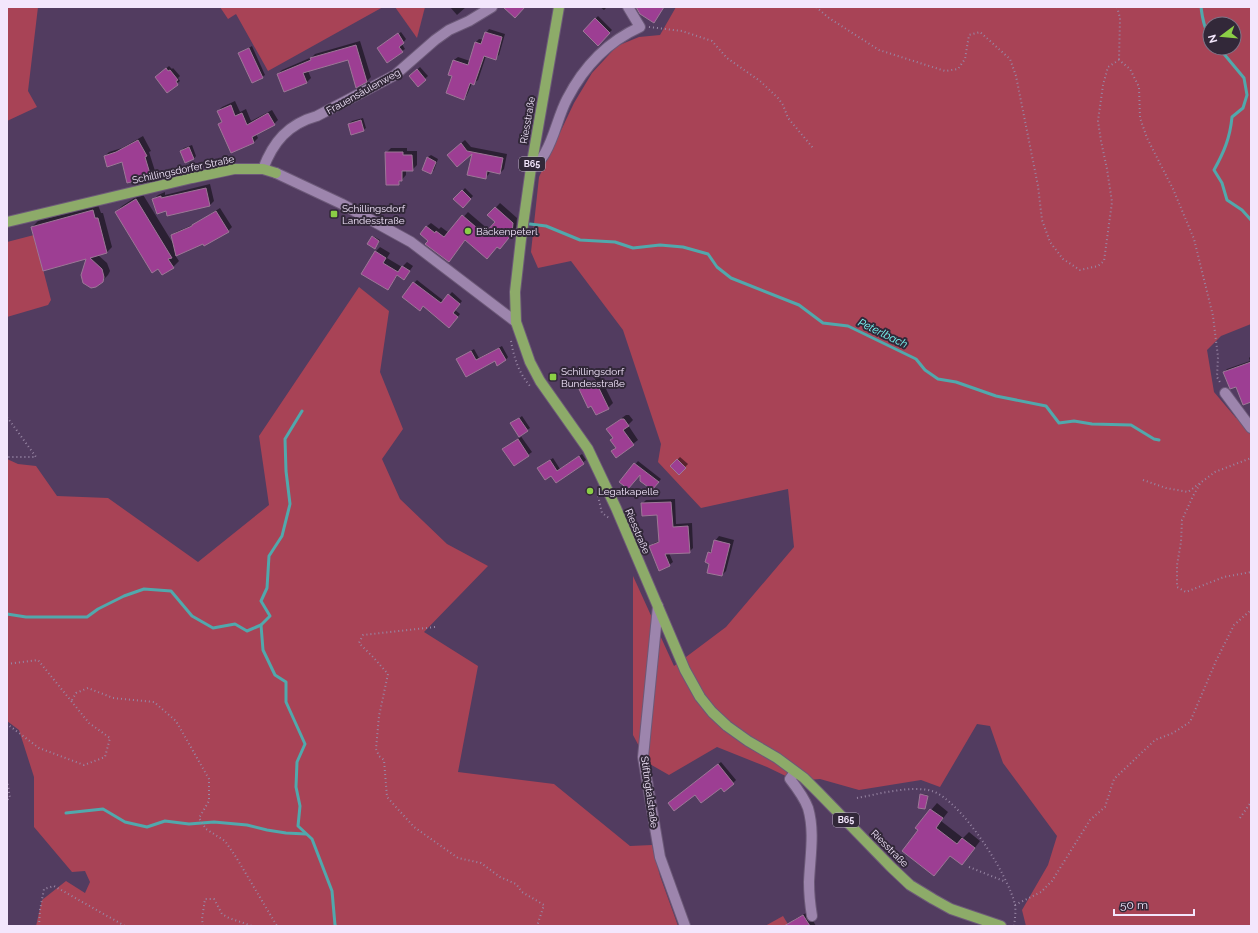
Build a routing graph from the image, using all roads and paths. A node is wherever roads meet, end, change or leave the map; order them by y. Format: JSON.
{"nodes":[{"id":1,"x":492,"y":7,"type":"edge"},
{"id":2,"x":559,"y":7,"type":"edge"},
{"id":3,"x":628,"y":7,"type":"edge"},
{"id":4,"x":816,"y":7,"type":"edge"},
{"id":5,"x":1117,"y":7,"type":"edge"},
{"id":6,"x":640,"y":27,"type":"junction"},
{"id":7,"x":1119,"y":60,"type":"junction"},
{"id":8,"x":813,"y":148,"type":"dead end"},
{"id":9,"x":263,"y":168,"type":"junction"},
{"id":10,"x":531,"y":168,"type":"junction"},
{"id":11,"x":276,"y":173,"type":"joint"},
{"id":12,"x":7,"y":222,"type":"edge"},
{"id":13,"x":516,"y":322,"type":"junction"},
{"id":14,"x":510,"y":338,"type":"dead end"},
{"id":15,"x":532,"y":389,"type":"dead end"},
{"id":16,"x":1225,"y":393,"type":"joint"},
{"id":17,"x":7,"y":417,"type":"edge"},
{"id":18,"x":1251,"y":428,"type":"edge"},
{"id":19,"x":7,"y":457,"type":"edge"},
{"id":20,"x":1251,"y":458,"type":"edge"},
{"id":21,"x":1143,"y":480,"type":"dead end"},
{"id":22,"x":1200,"y":484,"type":"junction"},
{"id":23,"x":598,"y":493,"type":"dead end"},
{"id":24,"x":612,"y":520,"type":"dead end"},
{"id":25,"x":1251,"y":572,"type":"edge"},
{"id":26,"x":658,"y":606,"type":"junction"},
{"id":27,"x":1251,"y":610,"type":"edge"},
{"id":28,"x":435,"y":626,"type":"dead end"},
{"id":29,"x":7,"y":664,"type":"edge"},
{"id":30,"x":72,"y":700,"type":"junction"},
{"id":31,"x":7,"y":724,"type":"edge"},
{"id":32,"x":795,"y":772,"type":"junction"},
{"id":33,"x":7,"y":780,"type":"edge"},
{"id":34,"x":857,"y":798,"type":"dead end"},
{"id":35,"x":7,"y":800,"type":"edge"},
{"id":36,"x":1251,"y":802,"type":"edge"},
{"id":37,"x":1240,"y":818,"type":"dead end"},
{"id":38,"x":969,"y":867,"type":"dead end"},
{"id":39,"x":1007,"y":883,"type":"junction"},
{"id":40,"x":1015,"y":905,"type":"junction"},
{"id":41,"x":812,"y":916,"type":"dead end"},
{"id":42,"x":39,"y":926,"type":"edge"},
{"id":43,"x":126,"y":926,"type":"edge"},
{"id":44,"x":202,"y":926,"type":"edge"},
{"id":45,"x":252,"y":926,"type":"edge"},
{"id":46,"x":277,"y":926,"type":"edge"},
{"id":47,"x":537,"y":926,"type":"edge"},
{"id":48,"x":685,"y":926,"type":"edge"},
{"id":49,"x":1001,"y":926,"type":"edge"},
{"id":50,"x":1014,"y":926,"type":"edge"}],
"edges":[{"from":1,"to":9,"type":"street","name":"Frauensäulenweg"},
{"from":2,"to":10,"type":"main road","name":"Riesstraße","number":"B65"},
{"from":3,"to":6,"type":"street"},
{"from":4,"to":7,"type":"path"},
{"from":5,"to":7,"type":"path"},
{"from":6,"to":8,"type":"path"},
{"from":6,"to":10,"type":"street"},
{"from":7,"to":16,"type":"path"},
{"from":9,"to":11,"type":"main road","name":"Schillingsdorfer Straße"},
{"from":9,"to":12,"type":"main road","name":"Schillingsdorfer Straße"},
{"from":10,"to":13,"type":"main road","name":"Riesstraße","number":"B65"},
{"from":11,"to":13,"type":"street","name":"Schillingsdorfer Straße"},
{"from":13,"to":26,"type":"main road","name":"Riesstraße","number":"B65"},
{"from":14,"to":15,"type":"path"},
{"from":16,"to":18,"type":"street"},
{"from":17,"to":19,"type":"path"},
{"from":20,"to":22,"type":"path"},
{"from":21,"to":22,"type":"path"},
{"from":22,"to":25,"type":"path"},
{"from":23,"to":24,"type":"path"},
{"from":26,"to":32,"type":"main road","name":"Riesstraße","number":"B65"},
{"from":26,"to":48,"type":"street","name":"Stiftingtalstraße"},
{"from":27,"to":40,"type":"path"},
{"from":28,"to":47,"type":"path"},
{"from":29,"to":30,"type":"path"},
{"from":30,"to":31,"type":"path"},
{"from":30,"to":46,"type":"path"},
{"from":32,"to":41,"type":"street"},
{"from":32,"to":49,"type":"main road","name":"Riesstraße","number":"B65"},
{"from":33,"to":35,"type":"path"},
{"from":34,"to":39,"type":"path"},
{"from":36,"to":37,"type":"path"},
{"from":38,"to":39,"type":"path"},
{"from":39,"to":40,"type":"path"},
{"from":40,"to":50,"type":"path"},
{"from":42,"to":43,"type":"path"},
{"from":44,"to":45,"type":"path"}]}
